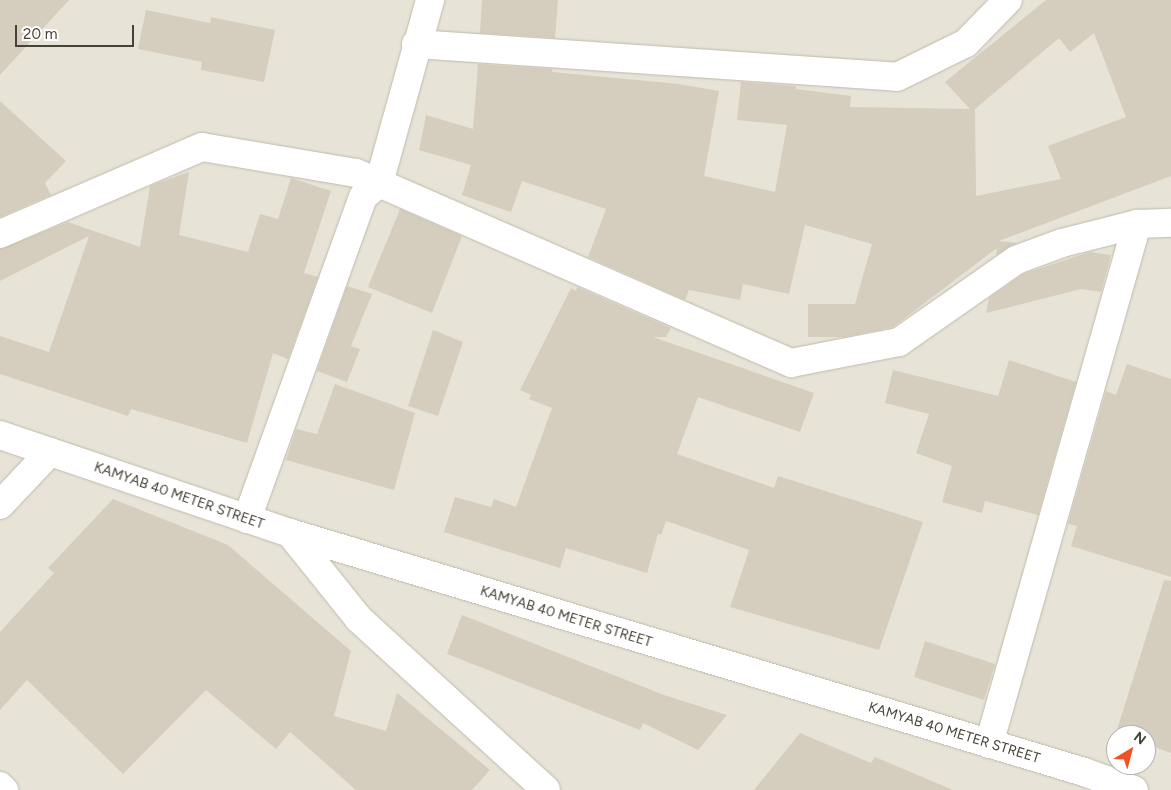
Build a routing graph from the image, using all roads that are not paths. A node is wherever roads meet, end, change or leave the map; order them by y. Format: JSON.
{"nodes":[{"id":1,"x":430,"y":0,"type":"edge"},
{"id":2,"x":1008,"y":0,"type":"edge"},
{"id":3,"x":416,"y":44,"type":"junction"},
{"id":4,"x":379,"y":183,"type":"junction"},
{"id":5,"x":1171,"y":223,"type":"edge"},
{"id":6,"x":1137,"y":224,"type":"junction"},
{"id":7,"x":0,"y":234,"type":"edge"},
{"id":8,"x":0,"y":436,"type":"edge"},
{"id":9,"x":50,"y":452,"type":"junction"},
{"id":10,"x":0,"y":505,"type":"edge"},
{"id":11,"x":247,"y":519,"type":"junction"},
{"id":12,"x":290,"y":533,"type":"junction"},
{"id":13,"x":989,"y":744,"type":"junction"},
{"id":14,"x":0,"y":786,"type":"edge"},
{"id":15,"x":4,"y":790,"type":"edge"},
{"id":16,"x":546,"y":790,"type":"edge"},
{"id":17,"x":1134,"y":790,"type":"edge"}],
"edges":[{"from":1,"to":3,"type":"street"},
{"from":2,"to":3,"type":"street"},
{"from":3,"to":4,"type":"street"},
{"from":4,"to":6,"type":"street"},
{"from":4,"to":7,"type":"street"},
{"from":4,"to":11,"type":"street"},
{"from":5,"to":6,"type":"street"},
{"from":6,"to":13,"type":"street"},
{"from":8,"to":9,"type":"street","name":"KAMYAB 40 METER STREET"},
{"from":9,"to":10,"type":"street"},
{"from":9,"to":11,"type":"street","name":"KAMYAB 40 METER STREET"},
{"from":11,"to":12,"type":"street","name":"KAMYAB 40 METER STREET"},
{"from":12,"to":13,"type":"street","name":"KAMYAB 40 METER STREET"},
{"from":12,"to":16,"type":"street"},
{"from":13,"to":17,"type":"street","name":"KAMYAB 40 METER STREET"},
{"from":14,"to":15,"type":"street"}]}
